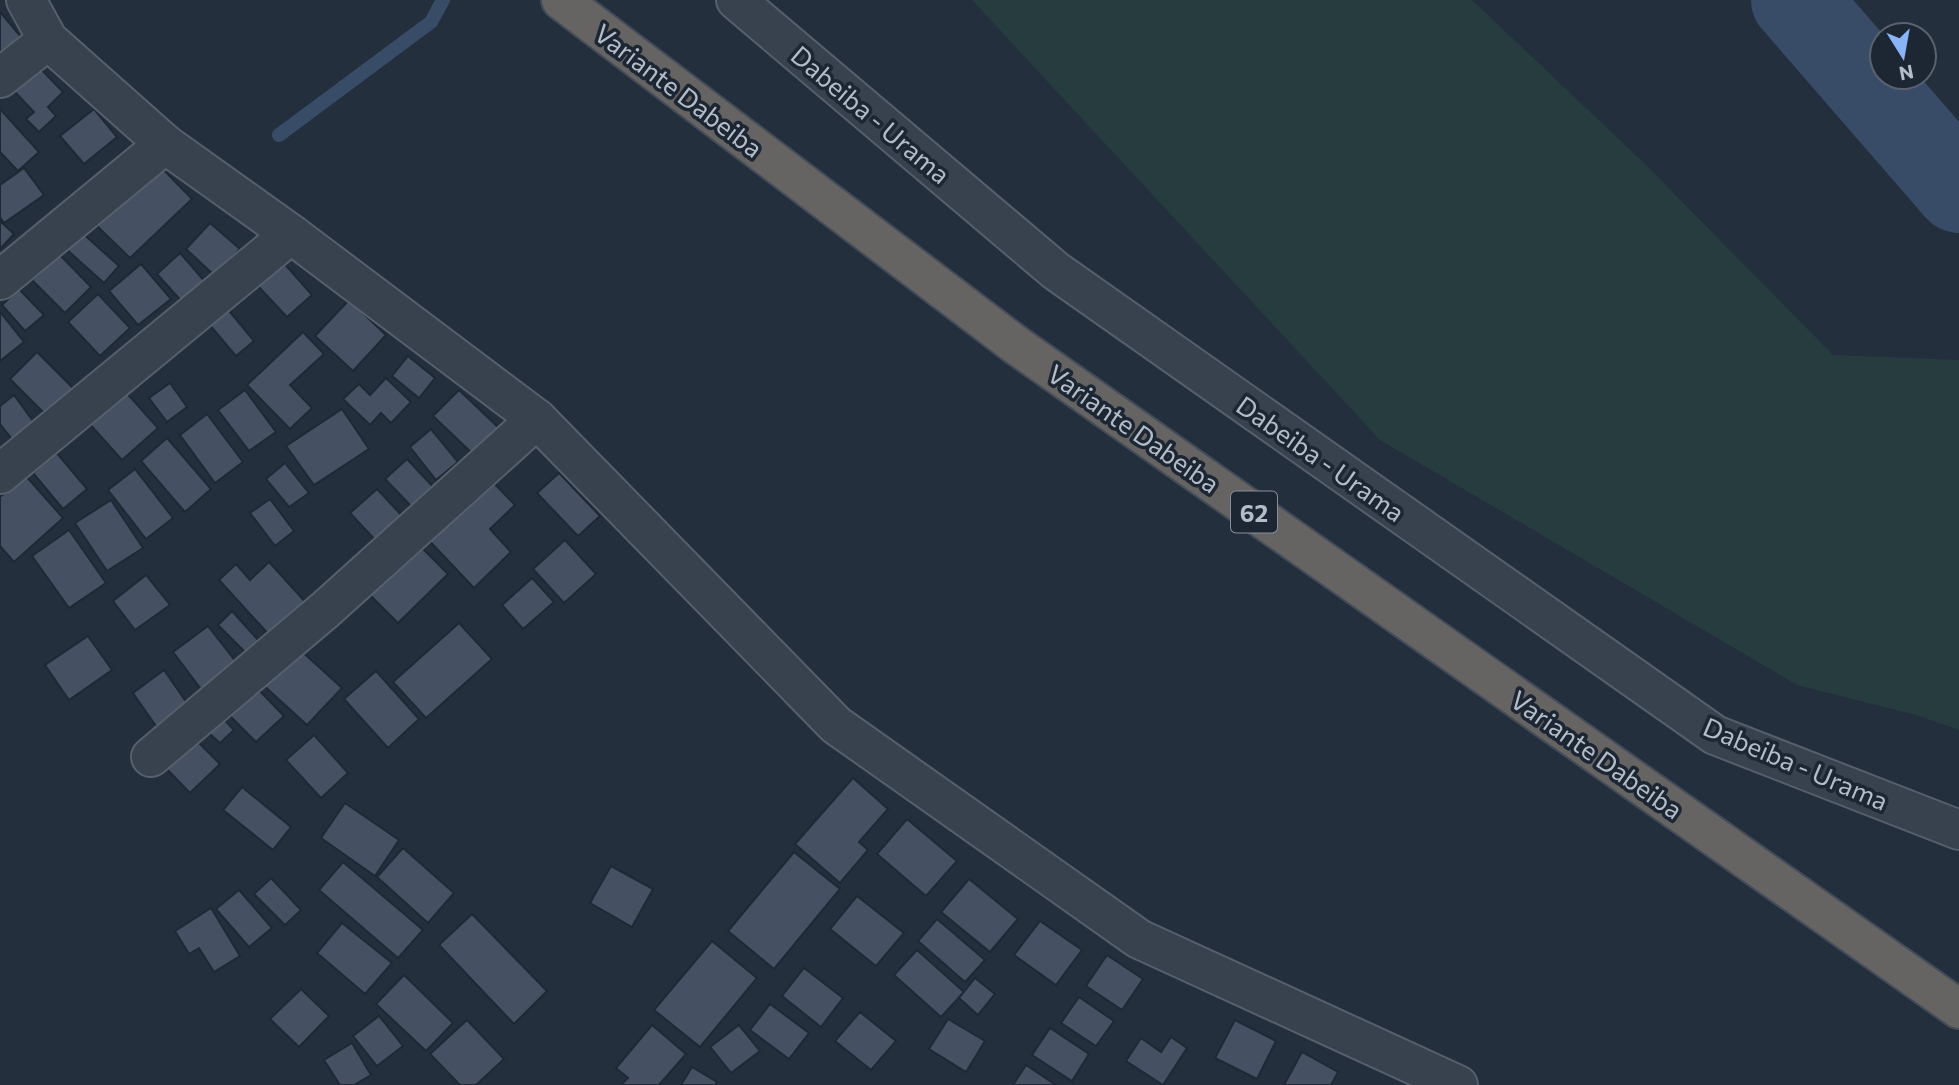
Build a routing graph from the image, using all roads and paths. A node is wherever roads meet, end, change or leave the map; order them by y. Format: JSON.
{"nodes":[{"id":1,"x":26,"y":0,"type":"edge"},
{"id":2,"x":561,"y":0,"type":"edge"},
{"id":3,"x":736,"y":0,"type":"edge"},
{"id":4,"x":48,"y":40,"type":"junction"},
{"id":5,"x":0,"y":78,"type":"edge"},
{"id":6,"x":165,"y":144,"type":"junction"},
{"id":7,"x":291,"y":234,"type":"junction"},
{"id":8,"x":0,"y":280,"type":"edge"},
{"id":9,"x":537,"y":419,"type":"junction"},
{"id":10,"x":0,"y":474,"type":"edge"},
{"id":11,"x":151,"y":757,"type":"dead end"},
{"id":12,"x":1959,"y":830,"type":"edge"},
{"id":13,"x":1959,"y":1009,"type":"edge"},
{"id":14,"x":1385,"y":1052,"type":"junction"},
{"id":15,"x":1414,"y":1085,"type":"edge"},
{"id":16,"x":1458,"y":1085,"type":"edge"}],
"edges":[{"from":1,"to":4,"type":"street"},
{"from":2,"to":13,"type":"highway","name":"Variante Dabeiba","number":"62"},
{"from":3,"to":12,"type":"street","name":"Dabeiba - Urama"},
{"from":4,"to":5,"type":"street"},
{"from":4,"to":6,"type":"street"},
{"from":6,"to":7,"type":"street"},
{"from":6,"to":8,"type":"street"},
{"from":7,"to":9,"type":"street"},
{"from":7,"to":10,"type":"street"},
{"from":9,"to":11,"type":"street"},
{"from":9,"to":14,"type":"street"},
{"from":14,"to":15,"type":"street"},
{"from":14,"to":16,"type":"street"}]}
